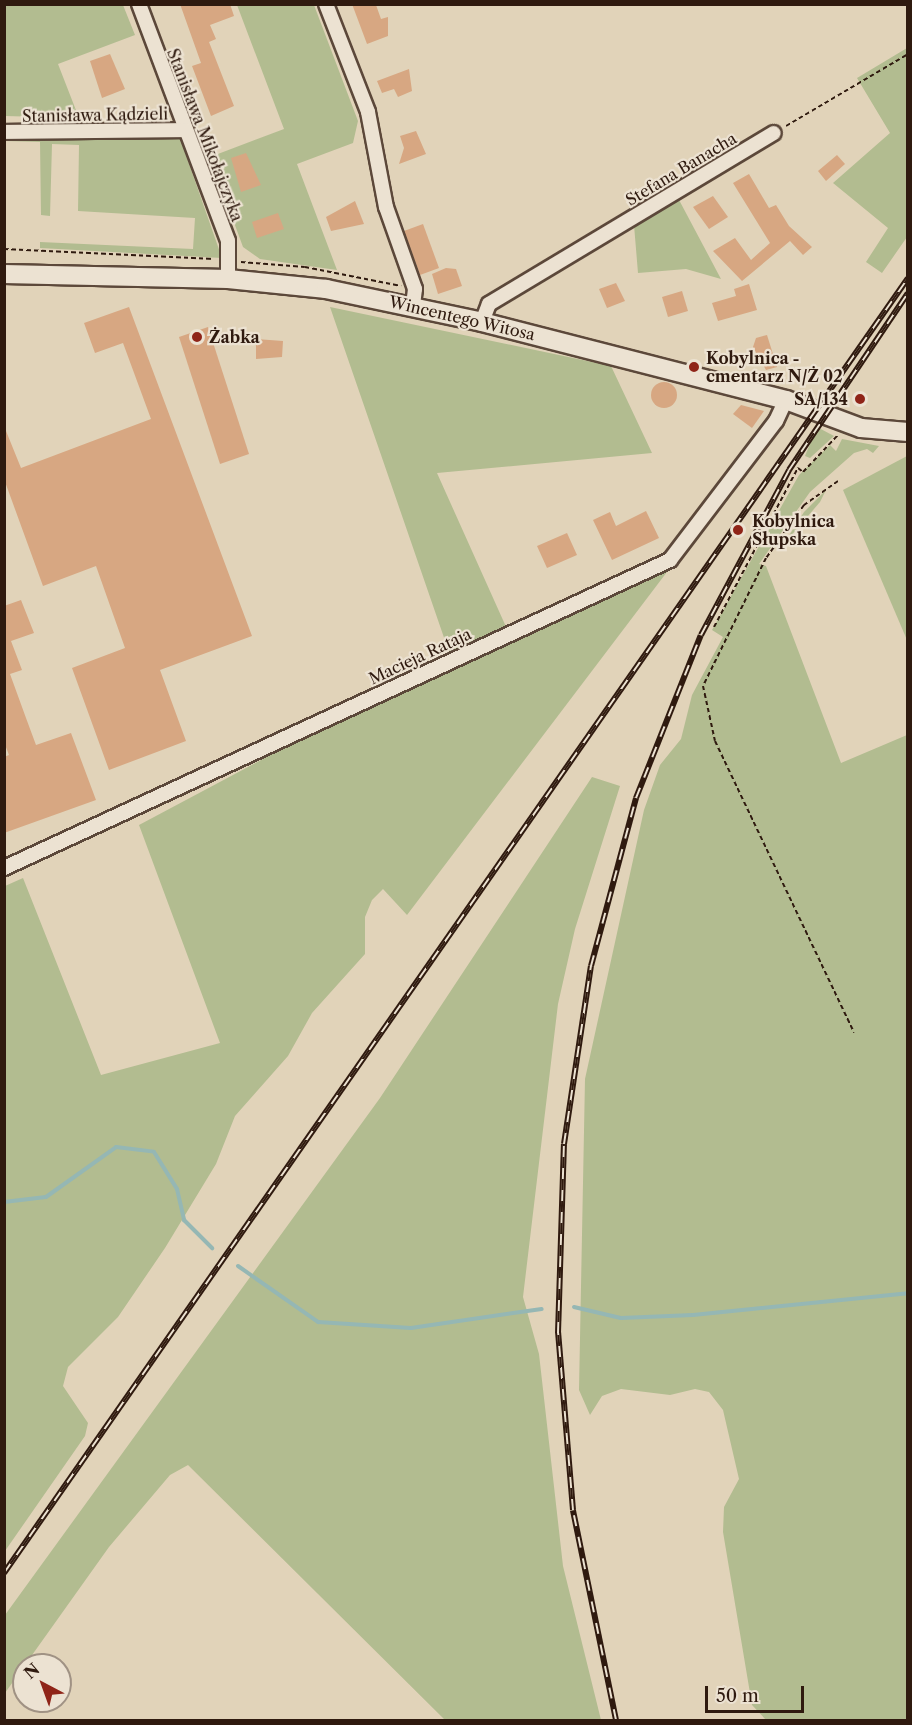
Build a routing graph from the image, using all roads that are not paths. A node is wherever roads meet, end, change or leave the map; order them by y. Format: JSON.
{"nodes":[{"id":1,"x":139,"y":4,"type":"edge"},
{"id":2,"x":326,"y":4,"type":"edge"},
{"id":3,"x":186,"y":129,"type":"junction"},
{"id":4,"x":4,"y":132,"type":"edge"},
{"id":5,"x":774,"y":133,"type":"road end"},
{"id":6,"x":4,"y":274,"type":"edge"},
{"id":7,"x":228,"y":279,"type":"junction"},
{"id":8,"x":413,"y":305,"type":"junction"},
{"id":9,"x":482,"y":321,"type":"junction"},
{"id":10,"x":786,"y":400,"type":"junction"},
{"id":11,"x":908,"y":432,"type":"edge"},
{"id":12,"x":4,"y":868,"type":"edge"}],
"edges":[{"from":1,"to":3,"type":"street","name":"Stanisława Mikołajczyka"},
{"from":2,"to":8,"type":"street"},
{"from":3,"to":4,"type":"street","name":"Stanisława Kądzieli"},
{"from":3,"to":7,"type":"street","name":"Stanisława Mikołajczyka"},
{"from":5,"to":9,"type":"street","name":"Stefana Banacha"},
{"from":6,"to":7,"type":"street","name":"Wincentego Witosa"},
{"from":7,"to":8,"type":"street","name":"Wincentego Witosa"},
{"from":8,"to":9,"type":"street","name":"Wincentego Witosa"},
{"from":9,"to":10,"type":"street","name":"Wincentego Witosa"},
{"from":10,"to":11,"type":"street","name":"Wincentego Witosa"},
{"from":10,"to":12,"type":"street","name":"Macieja Rataja"}]}
